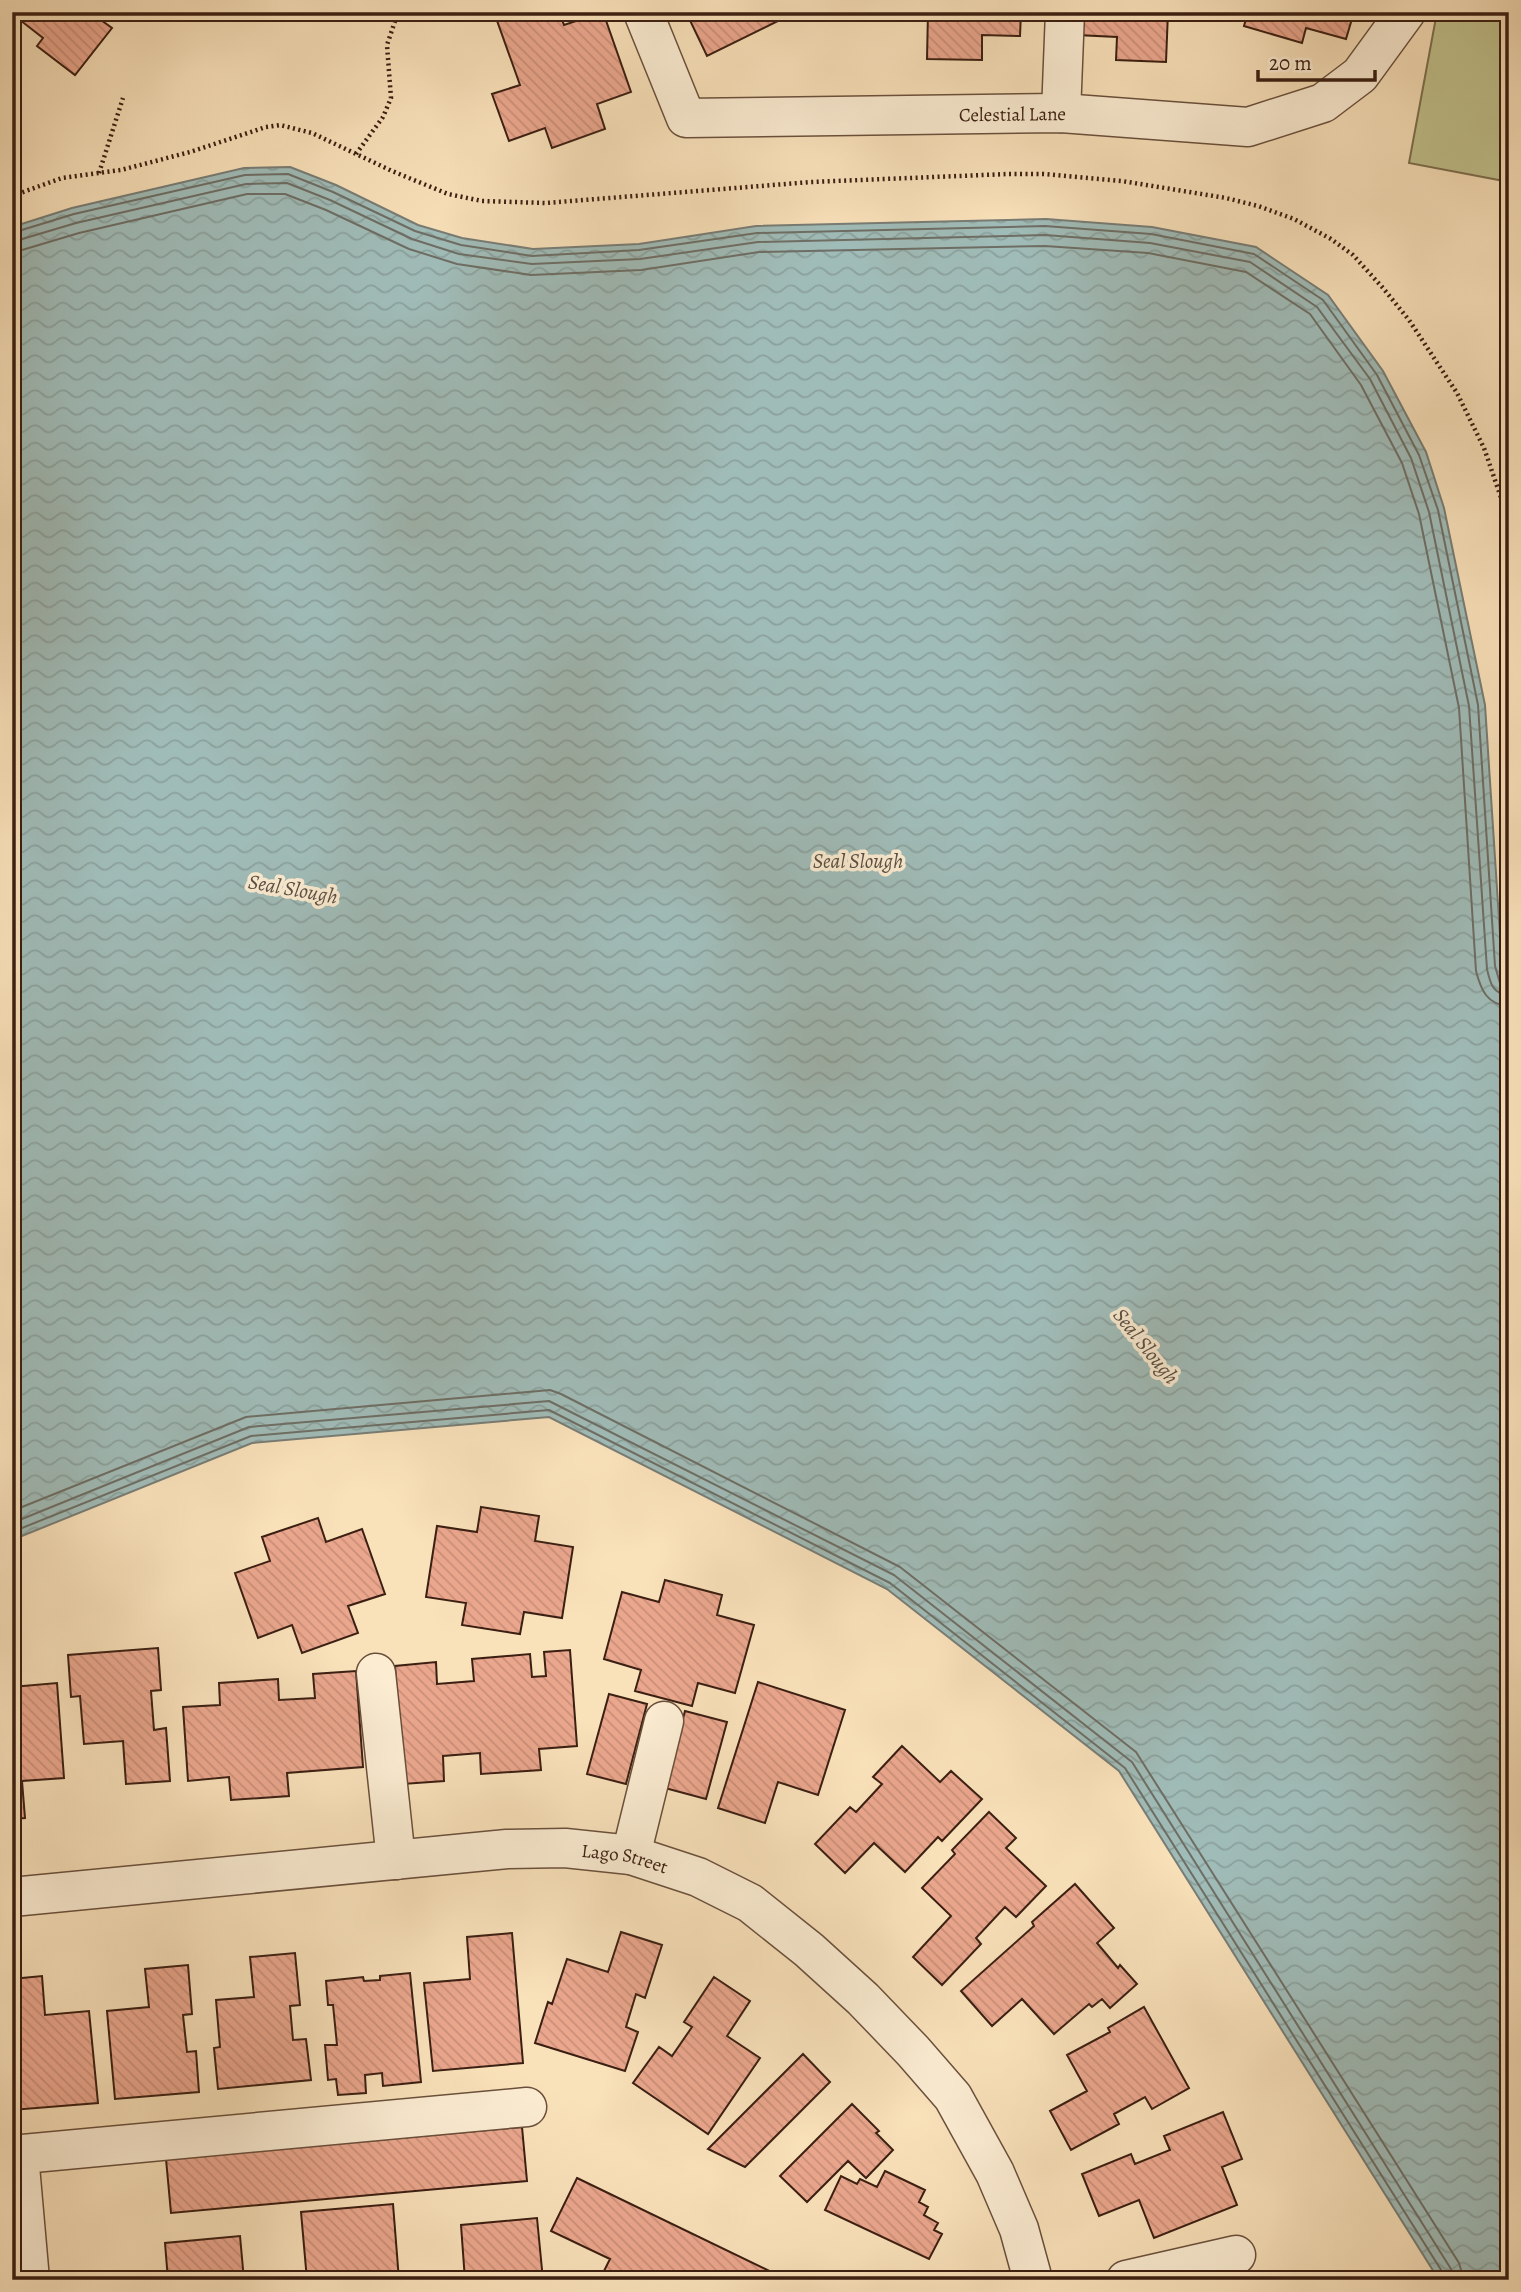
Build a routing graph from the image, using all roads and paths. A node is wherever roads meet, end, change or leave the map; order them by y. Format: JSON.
{"nodes":[{"id":1,"x":398,"y":12,"type":"edge"},
{"id":2,"x":643,"y":12,"type":"edge"},
{"id":3,"x":1065,"y":12,"type":"edge"},
{"id":4,"x":1406,"y":12,"type":"edge"},
{"id":5,"x":122,"y":98,"type":"dead end"},
{"id":6,"x":1061,"y":113,"type":"junction"},
{"id":7,"x":356,"y":153,"type":"junction"},
{"id":8,"x":99,"y":173,"type":"junction"},
{"id":9,"x":12,"y":196,"type":"edge"},
{"id":10,"x":1509,"y":521,"type":"edge"},
{"id":11,"x":376,"y":1673,"type":"dead end"},
{"id":12,"x":664,"y":1721,"type":"dead end"},
{"id":13,"x":631,"y":1855,"type":"junction"},
{"id":14,"x":396,"y":1860,"type":"junction"},
{"id":15,"x":12,"y":1897,"type":"edge"},
{"id":16,"x":527,"y":2107,"type":"dead end"},
{"id":17,"x":15,"y":2155,"type":"edge"},
{"id":18,"x":1236,"y":2255,"type":"dead end"},
{"id":19,"x":30,"y":2280,"type":"edge"},
{"id":20,"x":1033,"y":2280,"type":"edge"},
{"id":21,"x":1126,"y":2280,"type":"edge"}],
"edges":[{"from":1,"to":7,"type":"path"},
{"from":2,"to":6,"type":"street","name":"Celestial Lane"},
{"from":3,"to":6,"type":"street"},
{"from":4,"to":6,"type":"street","name":"Celestial Lane"},
{"from":5,"to":8,"type":"path"},
{"from":7,"to":8,"type":"path"},
{"from":7,"to":10,"type":"path"},
{"from":8,"to":9,"type":"path"},
{"from":11,"to":14,"type":"street"},
{"from":12,"to":13,"type":"street"},
{"from":13,"to":14,"type":"street","name":"Lago Street"},
{"from":13,"to":20,"type":"street","name":"Lago Street"},
{"from":14,"to":15,"type":"street","name":"Lago Street"},
{"from":16,"to":17,"type":"street"},
{"from":17,"to":19,"type":"street"},
{"from":18,"to":21,"type":"street"}]}
